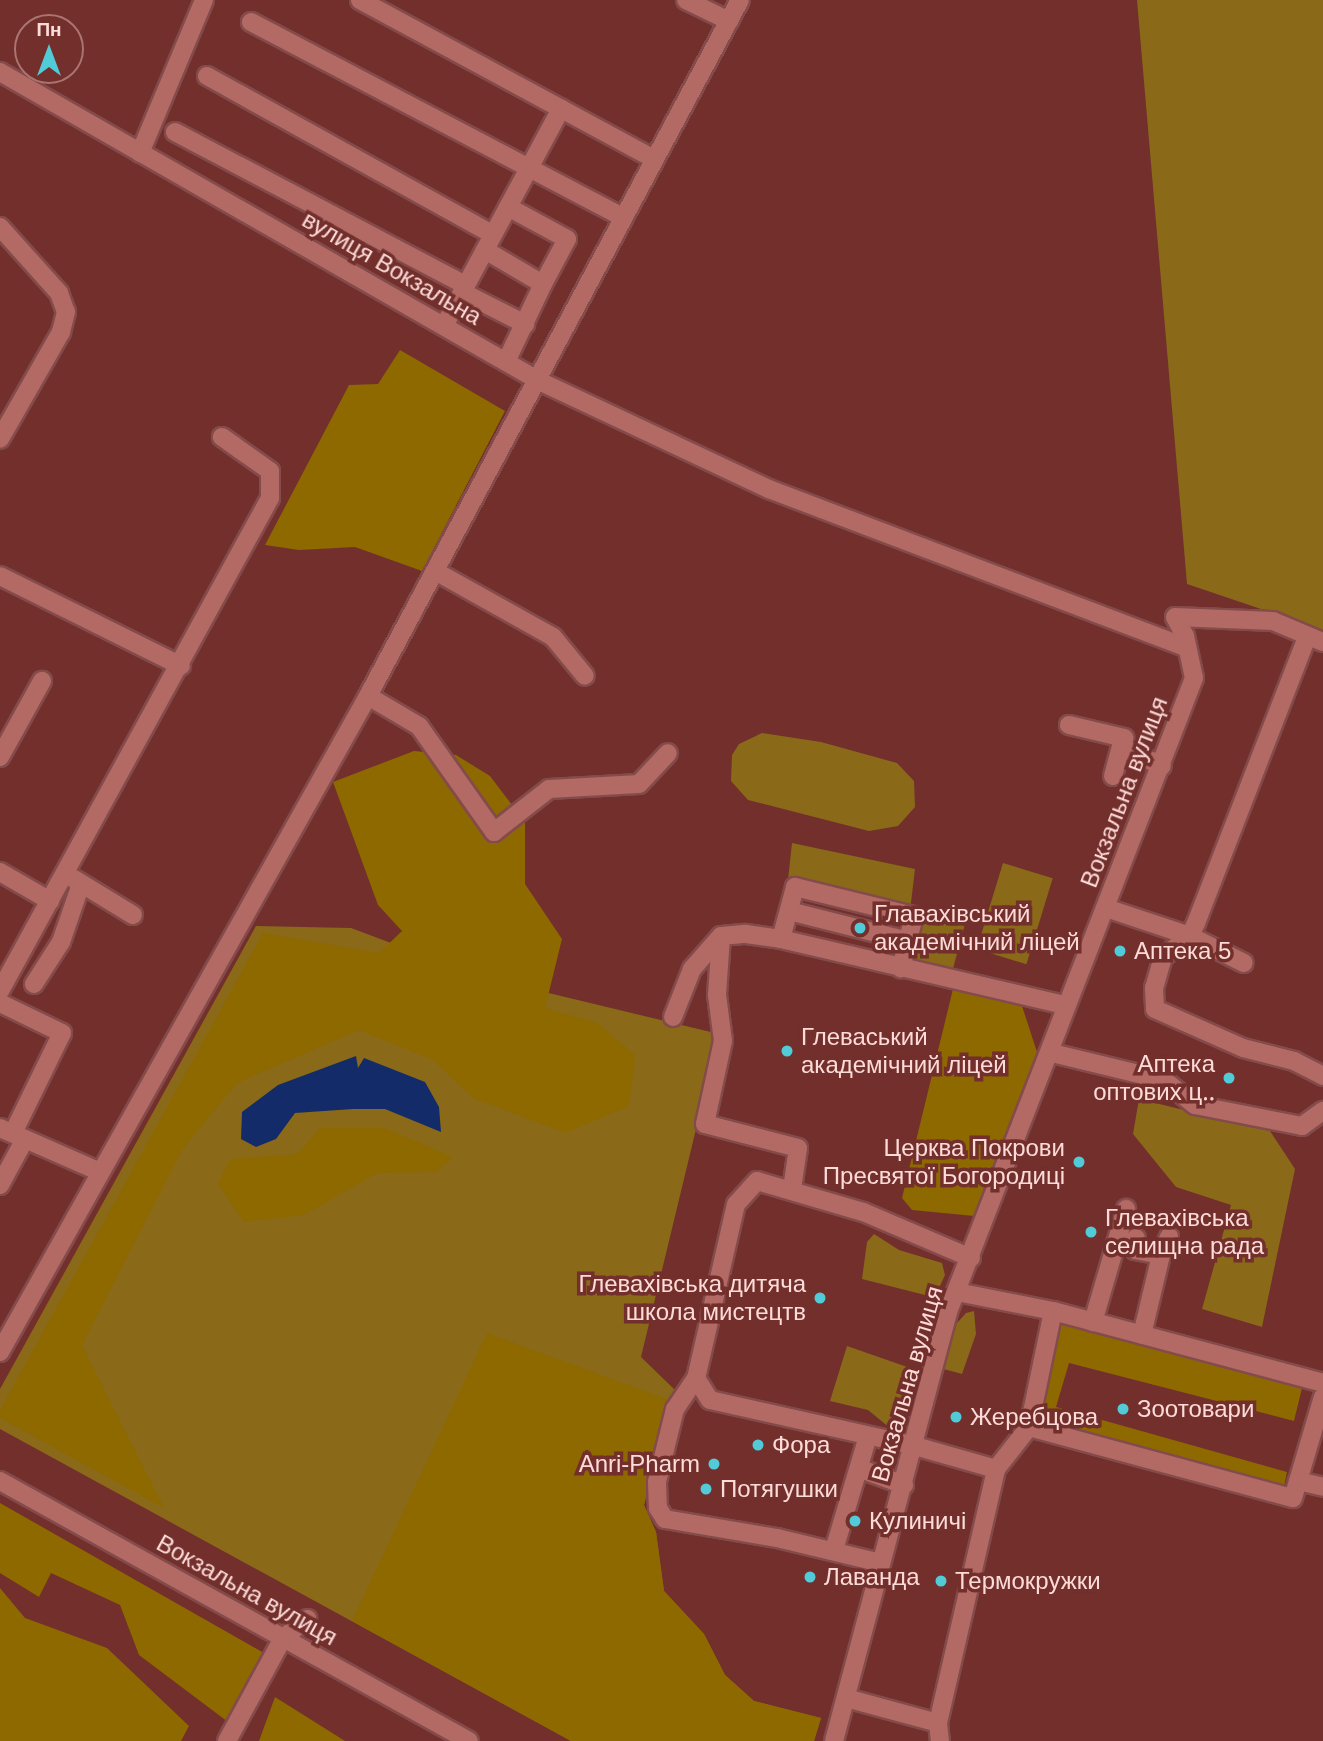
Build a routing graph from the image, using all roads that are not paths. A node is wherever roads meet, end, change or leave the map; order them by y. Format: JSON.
{"nodes":[{"id":1,"x":204,"y":0,"type":"edge"},
{"id":2,"x":359,"y":0,"type":"edge"},
{"id":3,"x":687,"y":0,"type":"edge"},
{"id":4,"x":740,"y":0,"type":"edge"},
{"id":5,"x":729,"y":21,"type":"junction"},
{"id":6,"x":251,"y":22,"type":"dead end"},
{"id":7,"x":0,"y":72,"type":"edge"},
{"id":8,"x":206,"y":76,"type":"dead end"},
{"id":9,"x":561,"y":110,"type":"junction"},
{"id":10,"x":175,"y":132,"type":"dead end"},
{"id":11,"x":140,"y":153,"type":"junction"},
{"id":12,"x":645,"y":153,"type":"dead end"},
{"id":13,"x":529,"y":169,"type":"junction"},
{"id":14,"x":508,"y":207,"type":"junction"},
{"id":15,"x":615,"y":213,"type":"dead end"},
{"id":16,"x":0,"y":228,"type":"edge"},
{"id":17,"x":488,"y":242,"type":"junction"},
{"id":18,"x":543,"y":284,"type":"junction"},
{"id":19,"x":464,"y":288,"type":"junction"},
{"id":20,"x":525,"y":324,"type":"junction"},
{"id":21,"x":444,"y":326,"type":"junction"},
{"id":22,"x":506,"y":362,"type":"junction"},
{"id":23,"x":539,"y":381,"type":"junction"},
{"id":24,"x":222,"y":437,"type":"dead end"},
{"id":25,"x":0,"y":439,"type":"edge"},
{"id":26,"x":435,"y":571,"type":"junction"},
{"id":27,"x":0,"y":576,"type":"edge"},
{"id":28,"x":1315,"y":640,"type":"edge"},
{"id":29,"x":1187,"y":648,"type":"junction"},
{"id":30,"x":181,"y":666,"type":"junction"},
{"id":31,"x":585,"y":676,"type":"dead end"},
{"id":32,"x":42,"y":681,"type":"dead end"},
{"id":33,"x":368,"y":696,"type":"junction"},
{"id":34,"x":1069,"y":725,"type":"dead end"},
{"id":35,"x":1121,"y":747,"type":"junction"},
{"id":36,"x":668,"y":752,"type":"dead end"},
{"id":37,"x":0,"y":757,"type":"edge"},
{"id":38,"x":1162,"y":766,"type":"junction"},
{"id":39,"x":1113,"y":776,"type":"dead end"},
{"id":40,"x":0,"y":872,"type":"edge"},
{"id":41,"x":65,"y":874,"type":"junction"},
{"id":42,"x":81,"y":884,"type":"junction"},
{"id":43,"x":833,"y":897,"type":"junction"},
{"id":44,"x":50,"y":901,"type":"junction"},
{"id":45,"x":873,"y":906,"type":"junction"},
{"id":46,"x":1105,"y":908,"type":"junction"},
{"id":47,"x":789,"y":911,"type":"junction"},
{"id":48,"x":133,"y":915,"type":"dead end"},
{"id":49,"x":827,"y":920,"type":"junction"},
{"id":50,"x":867,"y":930,"type":"junction"},
{"id":51,"x":721,"y":936,"type":"junction"},
{"id":52,"x":1190,"y":936,"type":"junction"},
{"id":53,"x":781,"y":939,"type":"junction"},
{"id":54,"x":908,"y":941,"type":"junction"},
{"id":55,"x":820,"y":948,"type":"junction"},
{"id":56,"x":861,"y":958,"type":"junction"},
{"id":57,"x":1244,"y":963,"type":"dead end"},
{"id":58,"x":901,"y":968,"type":"junction"},
{"id":59,"x":34,"y":985,"type":"dead end"},
{"id":60,"x":0,"y":991,"type":"edge"},
{"id":61,"x":0,"y":1003,"type":"edge"},
{"id":62,"x":1065,"y":1005,"type":"junction"},
{"id":63,"x":673,"y":1017,"type":"dead end"},
{"id":64,"x":1052,"y":1053,"type":"junction"},
{"id":65,"x":1323,"y":1076,"type":"edge"},
{"id":66,"x":1323,"y":1111,"type":"edge"},
{"id":67,"x":13,"y":1133,"type":"edge"},
{"id":68,"x":100,"y":1172,"type":"junction"},
{"id":69,"x":0,"y":1185,"type":"edge"},
{"id":70,"x":792,"y":1189,"type":"junction"},
{"id":71,"x":1126,"y":1209,"type":"dead end"},
{"id":72,"x":1169,"y":1237,"type":"dead end"},
{"id":73,"x":1136,"y":1238,"type":"dead end"},
{"id":74,"x":1161,"y":1255,"type":"junction"},
{"id":75,"x":971,"y":1258,"type":"junction"},
{"id":76,"x":957,"y":1292,"type":"junction"},
{"id":77,"x":1053,"y":1311,"type":"junction"},
{"id":78,"x":1093,"y":1322,"type":"junction"},
{"id":79,"x":1142,"y":1335,"type":"junction"},
{"id":80,"x":0,"y":1352,"type":"edge"},
{"id":81,"x":696,"y":1378,"type":"junction"},
{"id":82,"x":1323,"y":1382,"type":"edge"},
{"id":83,"x":1323,"y":1397,"type":"edge"},
{"id":84,"x":1029,"y":1427,"type":"junction"},
{"id":85,"x":868,"y":1436,"type":"junction"},
{"id":86,"x":915,"y":1446,"type":"junction"},
{"id":87,"x":861,"y":1469,"type":"junction"},
{"id":88,"x":996,"y":1469,"type":"junction"},
{"id":89,"x":0,"y":1481,"type":"edge"},
{"id":90,"x":1298,"y":1481,"type":"junction"},
{"id":91,"x":904,"y":1485,"type":"junction"},
{"id":92,"x":1323,"y":1487,"type":"edge"},
{"id":93,"x":834,"y":1550,"type":"junction"},
{"id":94,"x":881,"y":1563,"type":"junction"},
{"id":95,"x":307,"y":1619,"type":"dead end"},
{"id":96,"x":283,"y":1638,"type":"junction"},
{"id":97,"x":846,"y":1698,"type":"junction"},
{"id":98,"x":939,"y":1732,"type":"edge"},
{"id":99,"x":227,"y":1741,"type":"edge"},
{"id":100,"x":469,"y":1741,"type":"edge"},
{"id":101,"x":834,"y":1741,"type":"edge"}],
"edges":[{"from":1,"to":11,"type":"street"},
{"from":2,"to":9,"type":"street"},
{"from":3,"to":5,"type":"street"},
{"from":4,"to":5,"type":"street"},
{"from":5,"to":23,"type":"street"},
{"from":6,"to":13,"type":"street"},
{"from":7,"to":11,"type":"street","name":"вулиця Вокзальна"},
{"from":8,"to":17,"type":"street"},
{"from":9,"to":12,"type":"street"},
{"from":9,"to":13,"type":"street"},
{"from":10,"to":19,"type":"street"},
{"from":11,"to":21,"type":"street","name":"вулиця Вокзальна"},
{"from":13,"to":14,"type":"street"},
{"from":13,"to":15,"type":"street"},
{"from":14,"to":17,"type":"street"},
{"from":14,"to":18,"type":"street"},
{"from":16,"to":25,"type":"street"},
{"from":17,"to":18,"type":"street"},
{"from":17,"to":19,"type":"street"},
{"from":18,"to":20,"type":"street"},
{"from":19,"to":20,"type":"street"},
{"from":19,"to":21,"type":"street"},
{"from":20,"to":22,"type":"street"},
{"from":21,"to":22,"type":"street","name":"вулиця Вокзальна"},
{"from":22,"to":23,"type":"street","name":"вулиця Вокзальна"},
{"from":23,"to":26,"type":"street"},
{"from":23,"to":29,"type":"street","name":"вулиця Вокзальна"},
{"from":24,"to":30,"type":"street"},
{"from":26,"to":31,"type":"street"},
{"from":26,"to":33,"type":"street"},
{"from":27,"to":30,"type":"street"},
{"from":28,"to":29,"type":"street","name":"Вокзальна вулиця"},
{"from":28,"to":52,"type":"street"},
{"from":29,"to":38,"type":"street","name":"Вокзальна вулиця"},
{"from":30,"to":41,"type":"street"},
{"from":32,"to":37,"type":"street"},
{"from":33,"to":36,"type":"street"},
{"from":33,"to":68,"type":"street"},
{"from":34,"to":35,"type":"street"},
{"from":35,"to":38,"type":"street"},
{"from":35,"to":39,"type":"street"},
{"from":38,"to":46,"type":"street","name":"Вокзальна вулиця"},
{"from":40,"to":44,"type":"street"},
{"from":41,"to":42,"type":"street"},
{"from":41,"to":44,"type":"street"},
{"from":42,"to":48,"type":"street"},
{"from":42,"to":59,"type":"street"},
{"from":43,"to":45,"type":"street"},
{"from":43,"to":47,"type":"street"},
{"from":43,"to":49,"type":"street"},
{"from":44,"to":60,"type":"street"},
{"from":45,"to":50,"type":"street"},
{"from":45,"to":54,"type":"street"},
{"from":46,"to":52,"type":"street"},
{"from":46,"to":62,"type":"street","name":"Вокзальна вулиця"},
{"from":47,"to":49,"type":"street"},
{"from":47,"to":53,"type":"street"},
{"from":49,"to":50,"type":"street"},
{"from":49,"to":55,"type":"street"},
{"from":50,"to":54,"type":"street"},
{"from":50,"to":56,"type":"street"},
{"from":51,"to":53,"type":"street"},
{"from":51,"to":63,"type":"street"},
{"from":51,"to":70,"type":"street"},
{"from":52,"to":57,"type":"street"},
{"from":52,"to":65,"type":"street"},
{"from":53,"to":55,"type":"street"},
{"from":54,"to":58,"type":"street"},
{"from":55,"to":56,"type":"street"},
{"from":56,"to":58,"type":"street"},
{"from":58,"to":62,"type":"street"},
{"from":61,"to":67,"type":"street"},
{"from":62,"to":64,"type":"street","name":"Вокзальна вулиця"},
{"from":64,"to":66,"type":"street"},
{"from":64,"to":75,"type":"street","name":"Вокзальна вулиця"},
{"from":67,"to":68,"type":"street"},
{"from":67,"to":69,"type":"street"},
{"from":68,"to":80,"type":"street"},
{"from":70,"to":75,"type":"street"},
{"from":70,"to":81,"type":"street"},
{"from":71,"to":78,"type":"street"},
{"from":72,"to":74,"type":"street"},
{"from":73,"to":74,"type":"street"},
{"from":74,"to":79,"type":"street"},
{"from":75,"to":76,"type":"street","name":"Вокзальна вулиця"},
{"from":76,"to":77,"type":"street"},
{"from":76,"to":86,"type":"street","name":"Вокзальна вулиця"},
{"from":77,"to":78,"type":"street"},
{"from":77,"to":84,"type":"street"},
{"from":78,"to":79,"type":"street"},
{"from":79,"to":82,"type":"street"},
{"from":81,"to":85,"type":"street"},
{"from":81,"to":93,"type":"street"},
{"from":83,"to":90,"type":"street"},
{"from":84,"to":88,"type":"street"},
{"from":84,"to":90,"type":"street"},
{"from":85,"to":86,"type":"street"},
{"from":85,"to":87,"type":"street"},
{"from":86,"to":88,"type":"street"},
{"from":86,"to":91,"type":"street","name":"Вокзальна вулиця"},
{"from":87,"to":91,"type":"street"},
{"from":87,"to":93,"type":"street"},
{"from":88,"to":98,"type":"street"},
{"from":89,"to":96,"type":"street","name":"Вокзальна вулиця"},
{"from":90,"to":92,"type":"street"},
{"from":91,"to":94,"type":"street","name":"Вокзальна вулиця"},
{"from":93,"to":94,"type":"street"},
{"from":94,"to":97,"type":"street","name":"Вокзальна вулиця"},
{"from":95,"to":96,"type":"street"},
{"from":96,"to":99,"type":"street"},
{"from":96,"to":100,"type":"street","name":"Вокзальна вулиця"},
{"from":97,"to":98,"type":"street"},
{"from":97,"to":101,"type":"street","name":"Вокзальна вулиця"}]}
